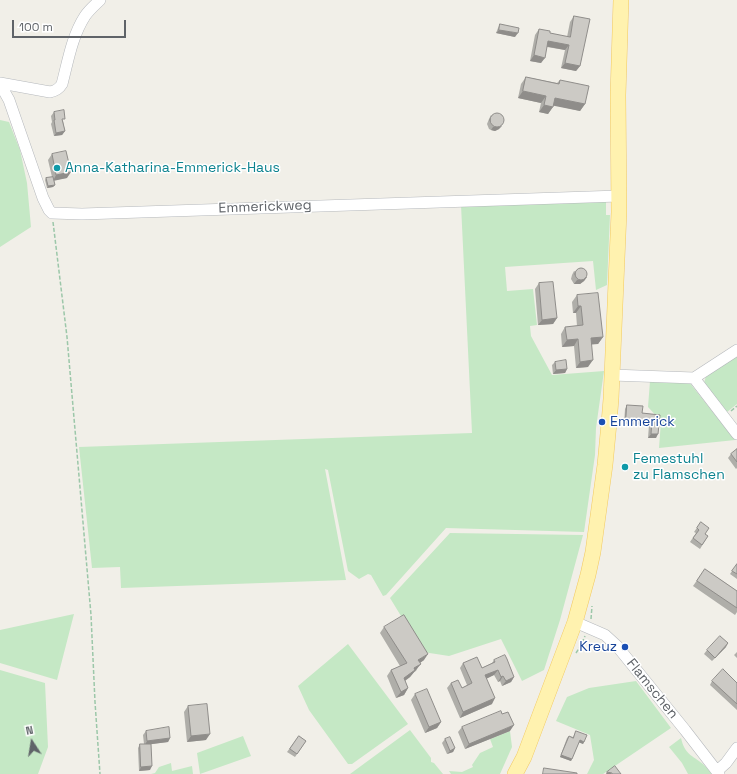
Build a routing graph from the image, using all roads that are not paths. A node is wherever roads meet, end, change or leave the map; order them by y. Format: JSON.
{"nodes":[{"id":1,"x":100,"y":0,"type":"edge"},
{"id":2,"x":621,"y":0,"type":"edge"},
{"id":3,"x":0,"y":84,"type":"edge"},
{"id":4,"x":619,"y":196,"type":"junction"},
{"id":5,"x":737,"y":350,"type":"edge"},
{"id":6,"x":612,"y":375,"type":"junction"},
{"id":7,"x":694,"y":378,"type":"junction"},
{"id":8,"x":737,"y":434,"type":"edge"},
{"id":9,"x":576,"y":622,"type":"junction"},
{"id":10,"x":737,"y":748,"type":"edge"},
{"id":11,"x":718,"y":772,"type":"edge"},
{"id":12,"x":515,"y":774,"type":"edge"}],
"edges":[{"from":1,"to":3,"type":"street"},
{"from":2,"to":4,"type":"main road"},
{"from":3,"to":4,"type":"street","name":"Emmerickweg"},
{"from":4,"to":6,"type":"main road"},
{"from":5,"to":7,"type":"street"},
{"from":6,"to":7,"type":"street"},
{"from":6,"to":9,"type":"main road"},
{"from":7,"to":8,"type":"street"},
{"from":9,"to":11,"type":"street","name":"Flamschen"},
{"from":9,"to":12,"type":"main road"},
{"from":10,"to":11,"type":"street","name":"Flamschen"}]}
